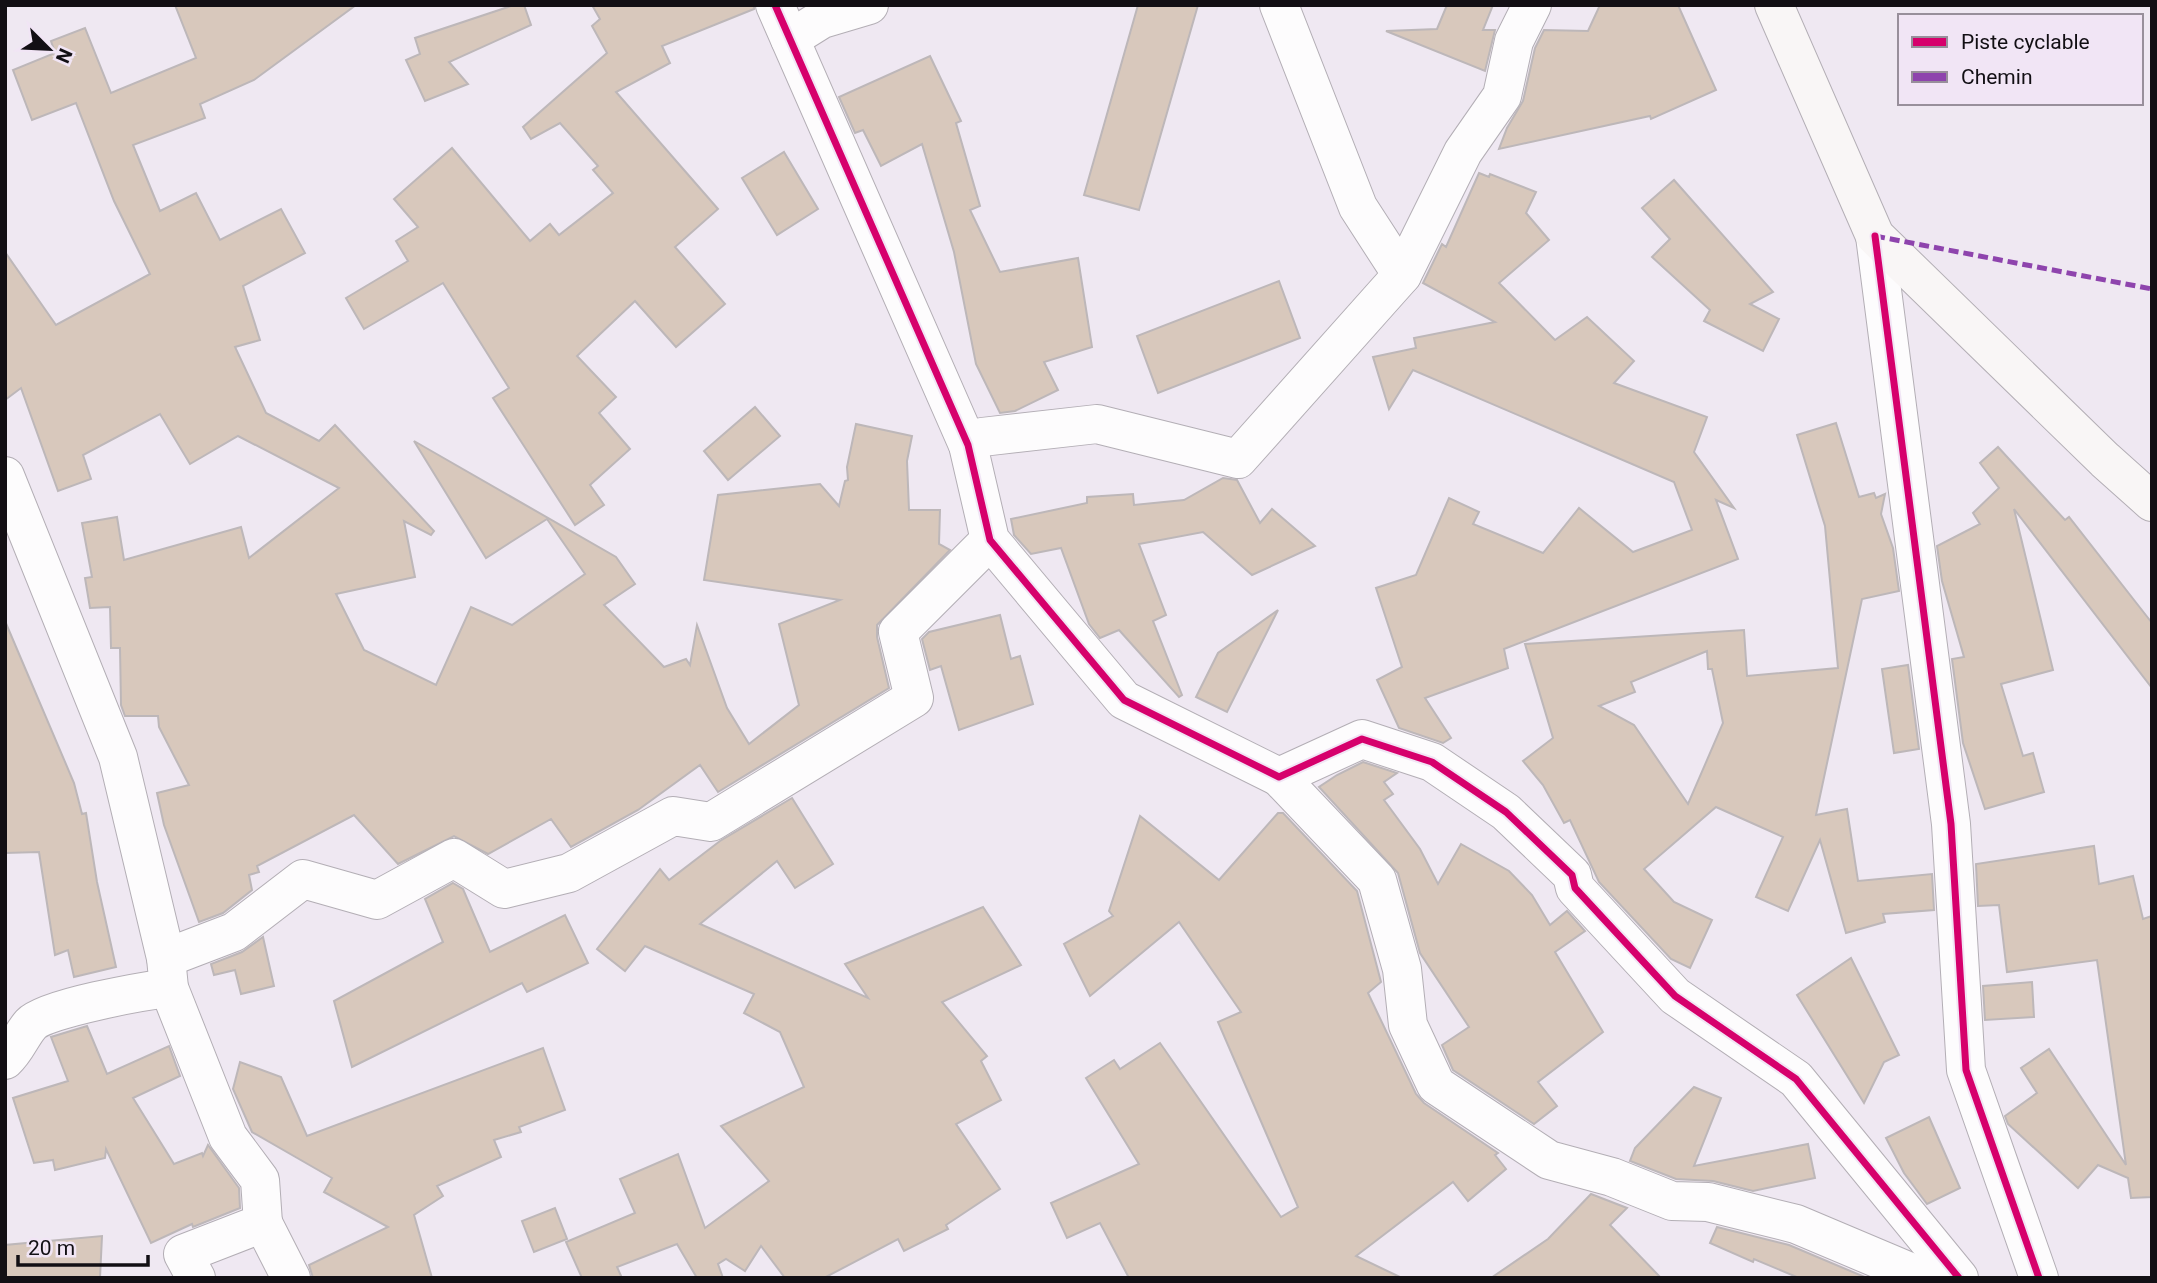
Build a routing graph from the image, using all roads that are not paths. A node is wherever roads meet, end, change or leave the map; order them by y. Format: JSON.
{"nodes":[{"id":1,"x":869,"y":5,"type":"edge"},
{"id":2,"x":1279,"y":5,"type":"edge"},
{"id":3,"x":1532,"y":5,"type":"edge"},
{"id":4,"x":1774,"y":5,"type":"edge"},
{"id":5,"x":782,"y":22,"type":"edge"},
{"id":6,"x":1875,"y":236,"type":"junction"},
{"id":7,"x":1402,"y":275,"type":"junction"},
{"id":8,"x":968,"y":445,"type":"junction"},
{"id":9,"x":5,"y":476,"type":"edge"},
{"id":10,"x":2152,"y":502,"type":"edge"},
{"id":11,"x":990,"y":540,"type":"junction"},
{"id":12,"x":1279,"y":777,"type":"junction"},
{"id":13,"x":167,"y":973,"type":"junction"},
{"id":14,"x":5,"y":1060,"type":"edge"},
{"id":15,"x":262,"y":1223,"type":"junction"},
{"id":16,"x":195,"y":1278,"type":"edge"},
{"id":17,"x":291,"y":1278,"type":"edge"},
{"id":18,"x":1924,"y":1278,"type":"edge"},
{"id":19,"x":1959,"y":1278,"type":"edge"},
{"id":20,"x":2039,"y":1278,"type":"edge"}],
"edges":[{"from":1,"to":5,"type":"street"},
{"from":2,"to":7,"type":"street"},
{"from":3,"to":7,"type":"street"},
{"from":4,"to":6,"type":"main road"},
{"from":5,"to":8,"type":"street"},
{"from":6,"to":10,"type":"main road"},
{"from":6,"to":20,"type":"street"},
{"from":7,"to":8,"type":"street"},
{"from":8,"to":11,"type":"street"},
{"from":9,"to":13,"type":"street"},
{"from":11,"to":12,"type":"street"},
{"from":11,"to":13,"type":"street"},
{"from":12,"to":18,"type":"street"},
{"from":12,"to":19,"type":"street"},
{"from":13,"to":14,"type":"street"},
{"from":13,"to":15,"type":"street"},
{"from":15,"to":16,"type":"street"},
{"from":15,"to":17,"type":"street"}]}
